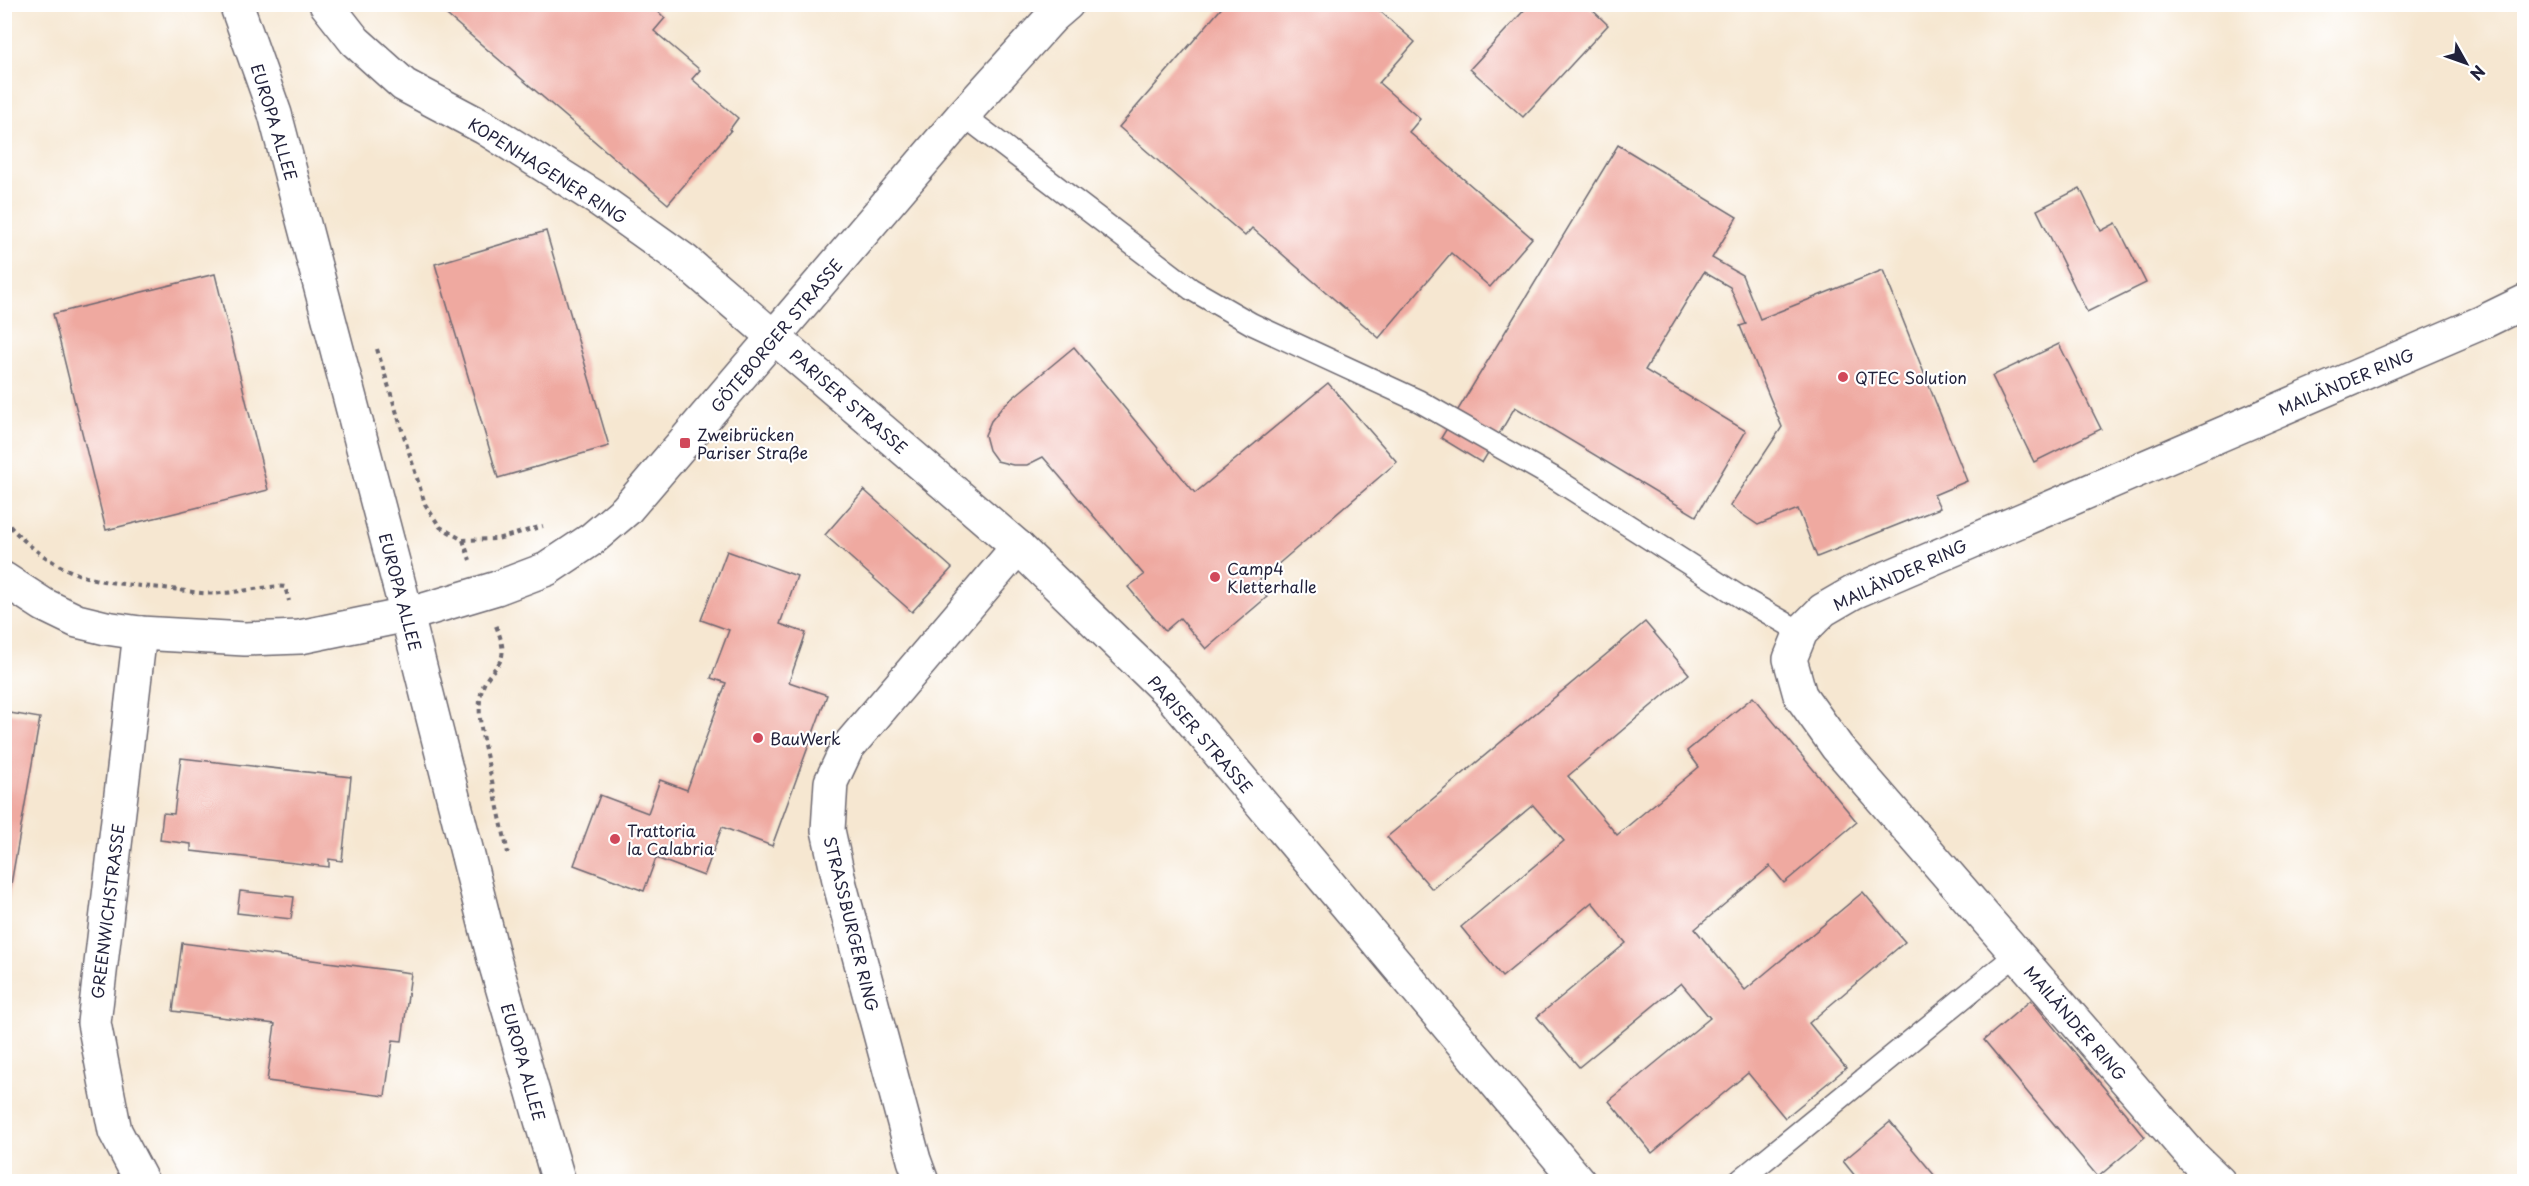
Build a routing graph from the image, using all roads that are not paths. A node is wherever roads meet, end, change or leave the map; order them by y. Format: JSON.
{"nodes":[{"id":1,"x":236,"y":4,"type":"edge"},
{"id":2,"x":326,"y":4,"type":"edge"},
{"id":3,"x":1067,"y":4,"type":"edge"},
{"id":4,"x":963,"y":115,"type":"junction"},
{"id":5,"x":2524,"y":302,"type":"edge"},
{"id":6,"x":773,"y":336,"type":"junction"},
{"id":7,"x":1018,"y":547,"type":"junction"},
{"id":8,"x":4,"y":579,"type":"edge"},
{"id":9,"x":407,"y":615,"type":"junction"},
{"id":10,"x":1801,"y":632,"type":"junction"},
{"id":11,"x":140,"y":633,"type":"junction"},
{"id":12,"x":2017,"y":954,"type":"junction"},
{"id":13,"x":142,"y":1182,"type":"edge"},
{"id":14,"x":559,"y":1182,"type":"edge"},
{"id":15,"x":922,"y":1182,"type":"edge"},
{"id":16,"x":1579,"y":1182,"type":"edge"},
{"id":17,"x":1738,"y":1182,"type":"edge"},
{"id":18,"x":2219,"y":1182,"type":"edge"}],
"edges":[{"from":1,"to":9,"type":"street","name":"EUROPA ALLEE"},
{"from":2,"to":6,"type":"street","name":"KOPENHAGENER RING"},
{"from":3,"to":4,"type":"street","name":"GÖTEBORGER STRASSE"},
{"from":4,"to":6,"type":"street","name":"GÖTEBORGER STRASSE"},
{"from":4,"to":10,"type":"lane"},
{"from":5,"to":10,"type":"street","name":"MAILÄNDER RING"},
{"from":6,"to":7,"type":"street","name":"PARISER STRASSE"},
{"from":6,"to":9,"type":"street","name":"GÖTEBORGER STRASSE"},
{"from":7,"to":15,"type":"street","name":"STRASSBURGER RING"},
{"from":7,"to":16,"type":"street","name":"PARISER STRASSE"},
{"from":8,"to":11,"type":"street"},
{"from":9,"to":11,"type":"street"},
{"from":9,"to":14,"type":"street","name":"EUROPA ALLEE"},
{"from":10,"to":12,"type":"street","name":"MAILÄNDER RING"},
{"from":11,"to":13,"type":"street","name":"GREENWICHSTRASSE"},
{"from":12,"to":17,"type":"lane"},
{"from":12,"to":18,"type":"street","name":"MAILÄNDER RING"}]}
